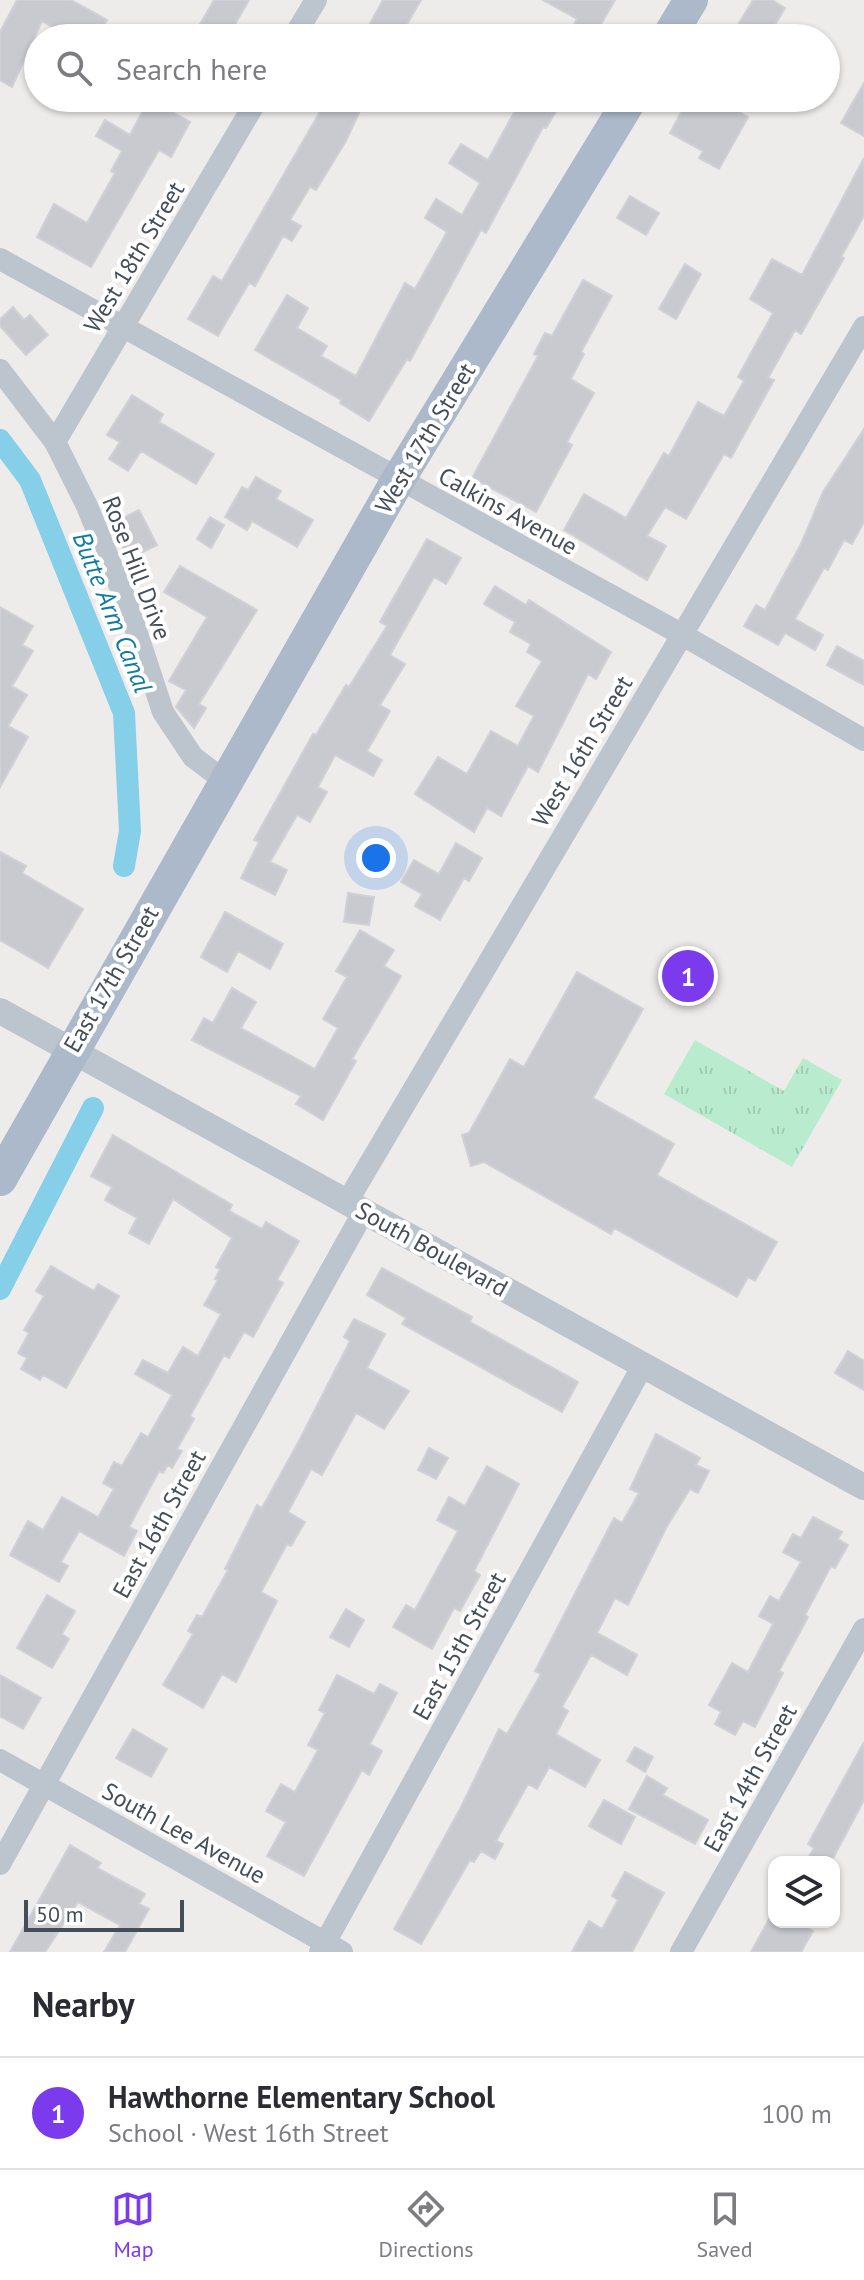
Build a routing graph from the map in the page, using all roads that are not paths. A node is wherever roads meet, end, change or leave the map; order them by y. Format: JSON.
{"nodes":[{"id":1,"x":316,"y":0,"type":"edge"},
{"id":2,"x":691,"y":0,"type":"edge"},
{"id":3,"x":301,"y":24,"type":"edge"},
{"id":4,"x":676,"y":24,"type":"edge"},
{"id":5,"x":250,"y":112,"type":"edge"},
{"id":6,"x":622,"y":112,"type":"edge"},
{"id":7,"x":0,"y":259,"type":"edge"},
{"id":8,"x":864,"y":327,"type":"edge"},
{"id":9,"x":122,"y":328,"type":"junction"},
{"id":10,"x":0,"y":370,"type":"edge"},
{"id":11,"x":55,"y":442,"type":"junction"},
{"id":12,"x":398,"y":480,"type":"junction"},
{"id":13,"x":681,"y":634,"type":"junction"},
{"id":14,"x":864,"y":740,"type":"edge"},
{"id":15,"x":225,"y":781,"type":"junction"},
{"id":16,"x":0,"y":1011,"type":"edge"},
{"id":17,"x":70,"y":1050,"type":"junction"},
{"id":18,"x":0,"y":1179,"type":"edge"},
{"id":19,"x":356,"y":1206,"type":"junction"},
{"id":20,"x":643,"y":1365,"type":"junction"},
{"id":21,"x":864,"y":1487,"type":"edge"},
{"id":22,"x":864,"y":1629,"type":"edge"},
{"id":23,"x":0,"y":1760,"type":"edge"},
{"id":24,"x":43,"y":1784,"type":"junction"},
{"id":25,"x":0,"y":1864,"type":"edge"},
{"id":26,"x":329,"y":1949,"type":"edge"},
{"id":27,"x":681,"y":1952,"type":"edge"}],
"edges":[{"from":1,"to":3,"type":"street"},
{"from":2,"to":4,"type":"main road"},
{"from":5,"to":9,"type":"street","name":"West 18th Street"},
{"from":6,"to":12,"type":"main road","name":"West 17th Street"},
{"from":7,"to":9,"type":"street","name":"Calkins Avenue"},
{"from":8,"to":13,"type":"street","name":"West 16th Street"},
{"from":9,"to":11,"type":"street","name":"West 18th Street"},
{"from":9,"to":12,"type":"street","name":"Calkins Avenue"},
{"from":10,"to":11,"type":"street","name":"Rose Hill Drive"},
{"from":11,"to":15,"type":"street","name":"Rose Hill Drive"},
{"from":12,"to":13,"type":"street","name":"Calkins Avenue"},
{"from":12,"to":15,"type":"main road","name":"West 17th Street"},
{"from":13,"to":14,"type":"street","name":"Calkins Avenue"},
{"from":13,"to":19,"type":"street","name":"West 16th Street"},
{"from":15,"to":17,"type":"main road","name":"East 17th Street"},
{"from":16,"to":17,"type":"street","name":"South Boulevard"},
{"from":17,"to":18,"type":"main road","name":"East 17th Street"},
{"from":17,"to":19,"type":"street","name":"South Boulevard"},
{"from":19,"to":20,"type":"street","name":"South Boulevard"},
{"from":19,"to":24,"type":"street","name":"East 16th Street"},
{"from":20,"to":21,"type":"street","name":"South Boulevard"},
{"from":20,"to":26,"type":"street","name":"East 15th Street"},
{"from":22,"to":27,"type":"street","name":"East 14th Street"},
{"from":23,"to":24,"type":"street","name":"South Lee Avenue"},
{"from":24,"to":25,"type":"street","name":"East 16th Street"},
{"from":24,"to":26,"type":"street","name":"South Lee Avenue"}]}
